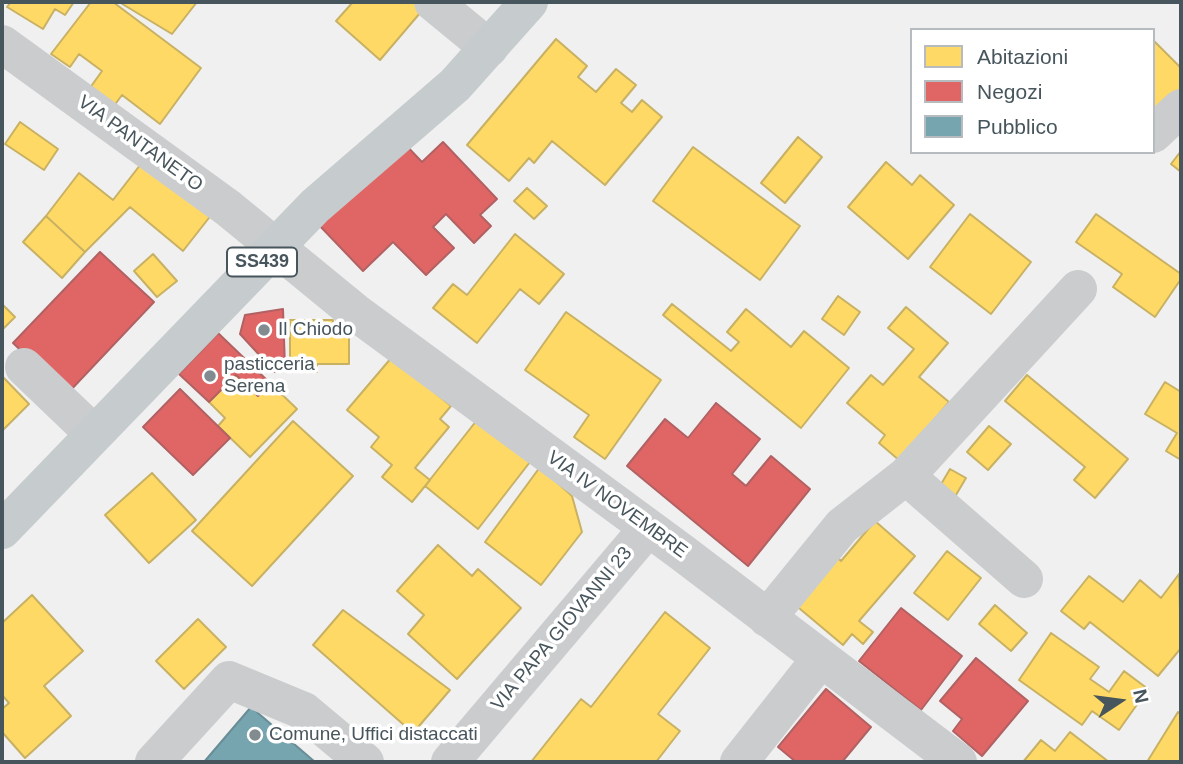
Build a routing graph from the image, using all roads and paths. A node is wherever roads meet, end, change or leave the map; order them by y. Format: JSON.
{"nodes":[{"id":1,"x":433,"y":2,"type":"edge"},
{"id":2,"x":528,"y":2,"type":"edge"},
{"id":3,"x":2,"y":44,"type":"edge"},
{"id":4,"x":489,"y":48,"type":"junction"},
{"id":5,"x":1181,"y":108,"type":"edge"},
{"id":6,"x":1155,"y":132,"type":"edge"},
{"id":7,"x":278,"y":246,"type":"junction"},
{"id":8,"x":1078,"y":289,"type":"dead end"},
{"id":9,"x":24,"y":367,"type":"dead end"},
{"id":10,"x":93,"y":433,"type":"junction"},
{"id":11,"x":906,"y":476,"type":"junction"},
{"id":12,"x":6,"y":517,"type":"edge"},
{"id":13,"x":648,"y":528,"type":"junction"},
{"id":14,"x":1024,"y":579,"type":"dead end"},
{"id":15,"x":767,"y":618,"type":"junction"},
{"id":16,"x":821,"y":658,"type":"junction"},
{"id":17,"x":154,"y":762,"type":"edge"},
{"id":18,"x":365,"y":762,"type":"edge"},
{"id":19,"x":450,"y":762,"type":"edge"},
{"id":20,"x":739,"y":762,"type":"edge"},
{"id":21,"x":958,"y":762,"type":"edge"}],
"edges":[{"from":1,"to":4,"type":"street"},
{"from":2,"to":4,"type":"main road","number":"SS439"},
{"from":3,"to":7,"type":"street","name":"VIA PANTANETO"},
{"from":4,"to":7,"type":"main road","number":"SS439"},
{"from":5,"to":6,"type":"street"},
{"from":7,"to":10,"type":"main road","number":"SS439"},
{"from":7,"to":13,"type":"street","name":"VIA IV NOVEMBRE"},
{"from":8,"to":11,"type":"street"},
{"from":9,"to":10,"type":"street"},
{"from":10,"to":12,"type":"main road","number":"SS439"},
{"from":11,"to":14,"type":"street"},
{"from":11,"to":15,"type":"street"},
{"from":13,"to":15,"type":"street","name":"VIA IV NOVEMBRE"},
{"from":13,"to":19,"type":"street","name":"VIA PAPA GIOVANNI 23"},
{"from":15,"to":16,"type":"street","name":"VIA IV NOVEMBRE"},
{"from":16,"to":20,"type":"street"},
{"from":16,"to":21,"type":"street","name":"VIA IV NOVEMBRE"},
{"from":17,"to":18,"type":"street"}]}
